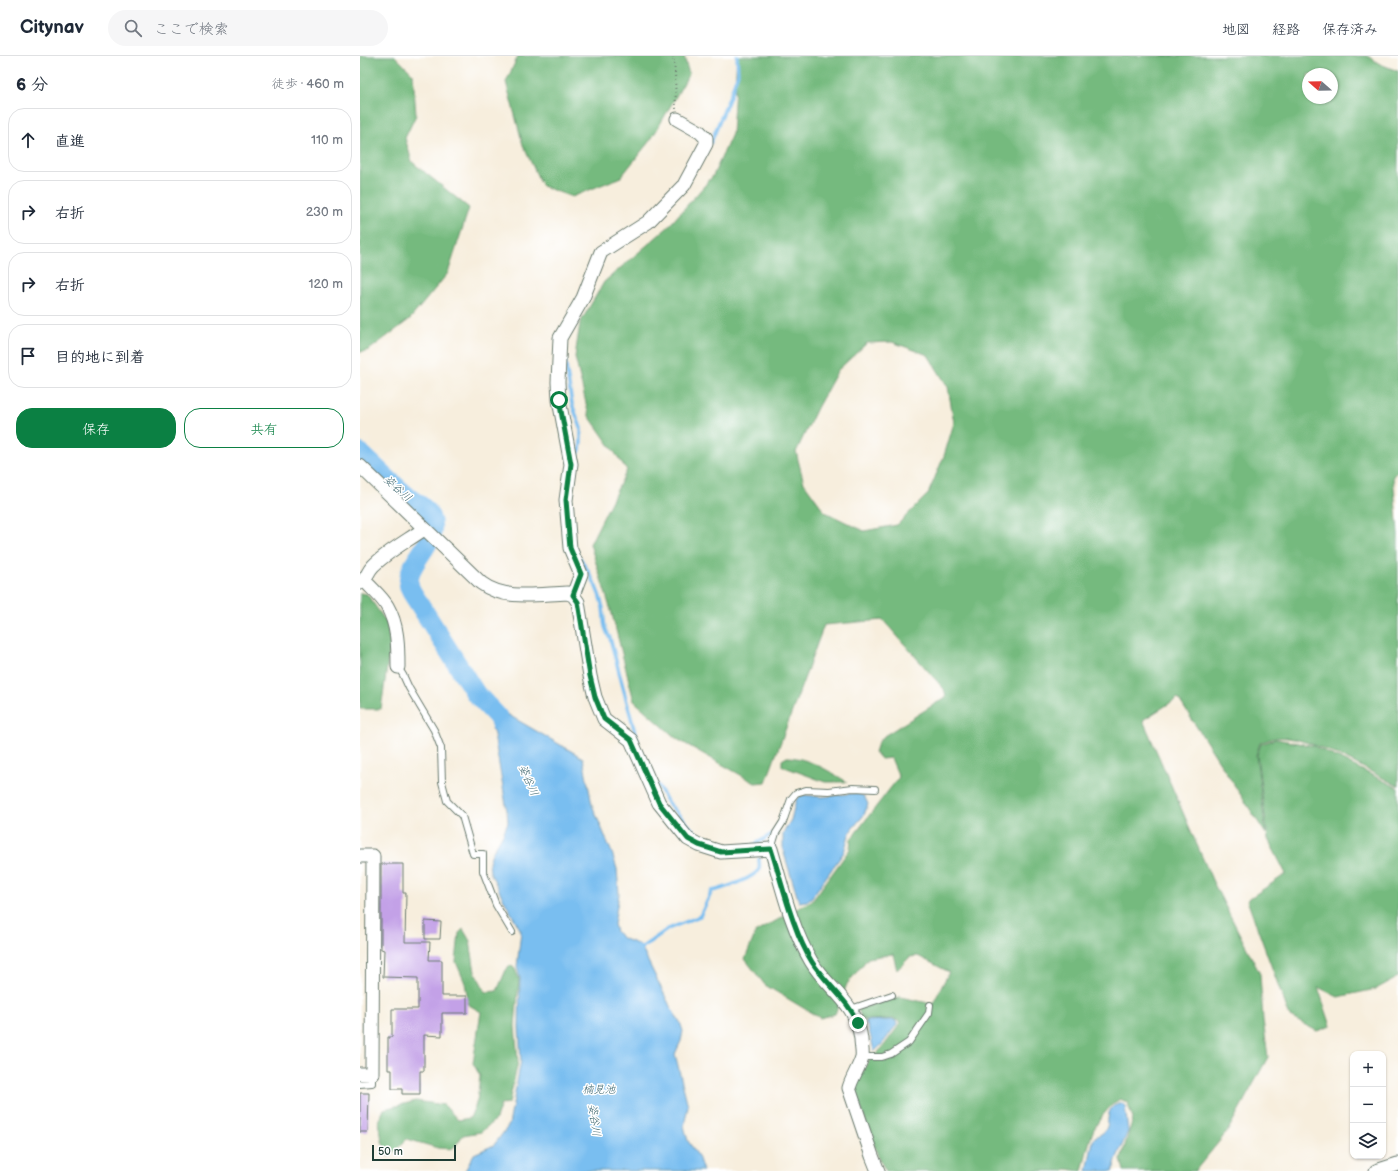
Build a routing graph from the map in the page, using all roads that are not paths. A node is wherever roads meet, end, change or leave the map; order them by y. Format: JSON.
{"nodes":[{"id":1,"x":677,"y":119,"type":"road end"},
{"id":2,"x":360,"y":466,"type":"edge"},
{"id":3,"x":425,"y":530,"type":"junction"},
{"id":4,"x":362,"y":582,"type":"edge"},
{"id":5,"x":573,"y":595,"type":"junction"},
{"id":6,"x":398,"y":667,"type":"joint"},
{"id":7,"x":875,"y":789,"type":"dead end"},
{"id":8,"x":771,"y":849,"type":"junction"},
{"id":9,"x":360,"y":856,"type":"edge"},
{"id":10,"x":512,"y":932,"type":"dead end"},
{"id":11,"x":366,"y":973,"type":"edge"},
{"id":12,"x":892,"y":995,"type":"dead end"},
{"id":13,"x":930,"y":1005,"type":"dead end"},
{"id":14,"x":851,"y":1009,"type":"junction"},
{"id":15,"x":862,"y":1057,"type":"junction"},
{"id":16,"x":366,"y":1074,"type":"edge"},
{"id":17,"x":360,"y":1084,"type":"edge"},
{"id":18,"x":1398,"y":1164,"type":"edge"},
{"id":19,"x":878,"y":1171,"type":"edge"},
{"id":20,"x":1376,"y":1171,"type":"edge"}],
"edges":[{"from":1,"to":5,"type":"street"},
{"from":2,"to":3,"type":"street"},
{"from":3,"to":4,"type":"street"},
{"from":3,"to":5,"type":"street"},
{"from":4,"to":6,"type":"street"},
{"from":5,"to":8,"type":"street"},
{"from":6,"to":10,"type":"lane"},
{"from":7,"to":8,"type":"lane"},
{"from":8,"to":14,"type":"street"},
{"from":9,"to":11,"type":"street"},
{"from":11,"to":16,"type":"street"},
{"from":12,"to":14,"type":"lane"},
{"from":13,"to":15,"type":"lane"},
{"from":14,"to":15,"type":"street"},
{"from":15,"to":19,"type":"street"},
{"from":16,"to":17,"type":"lane"},
{"from":18,"to":20,"type":"street"}]}
